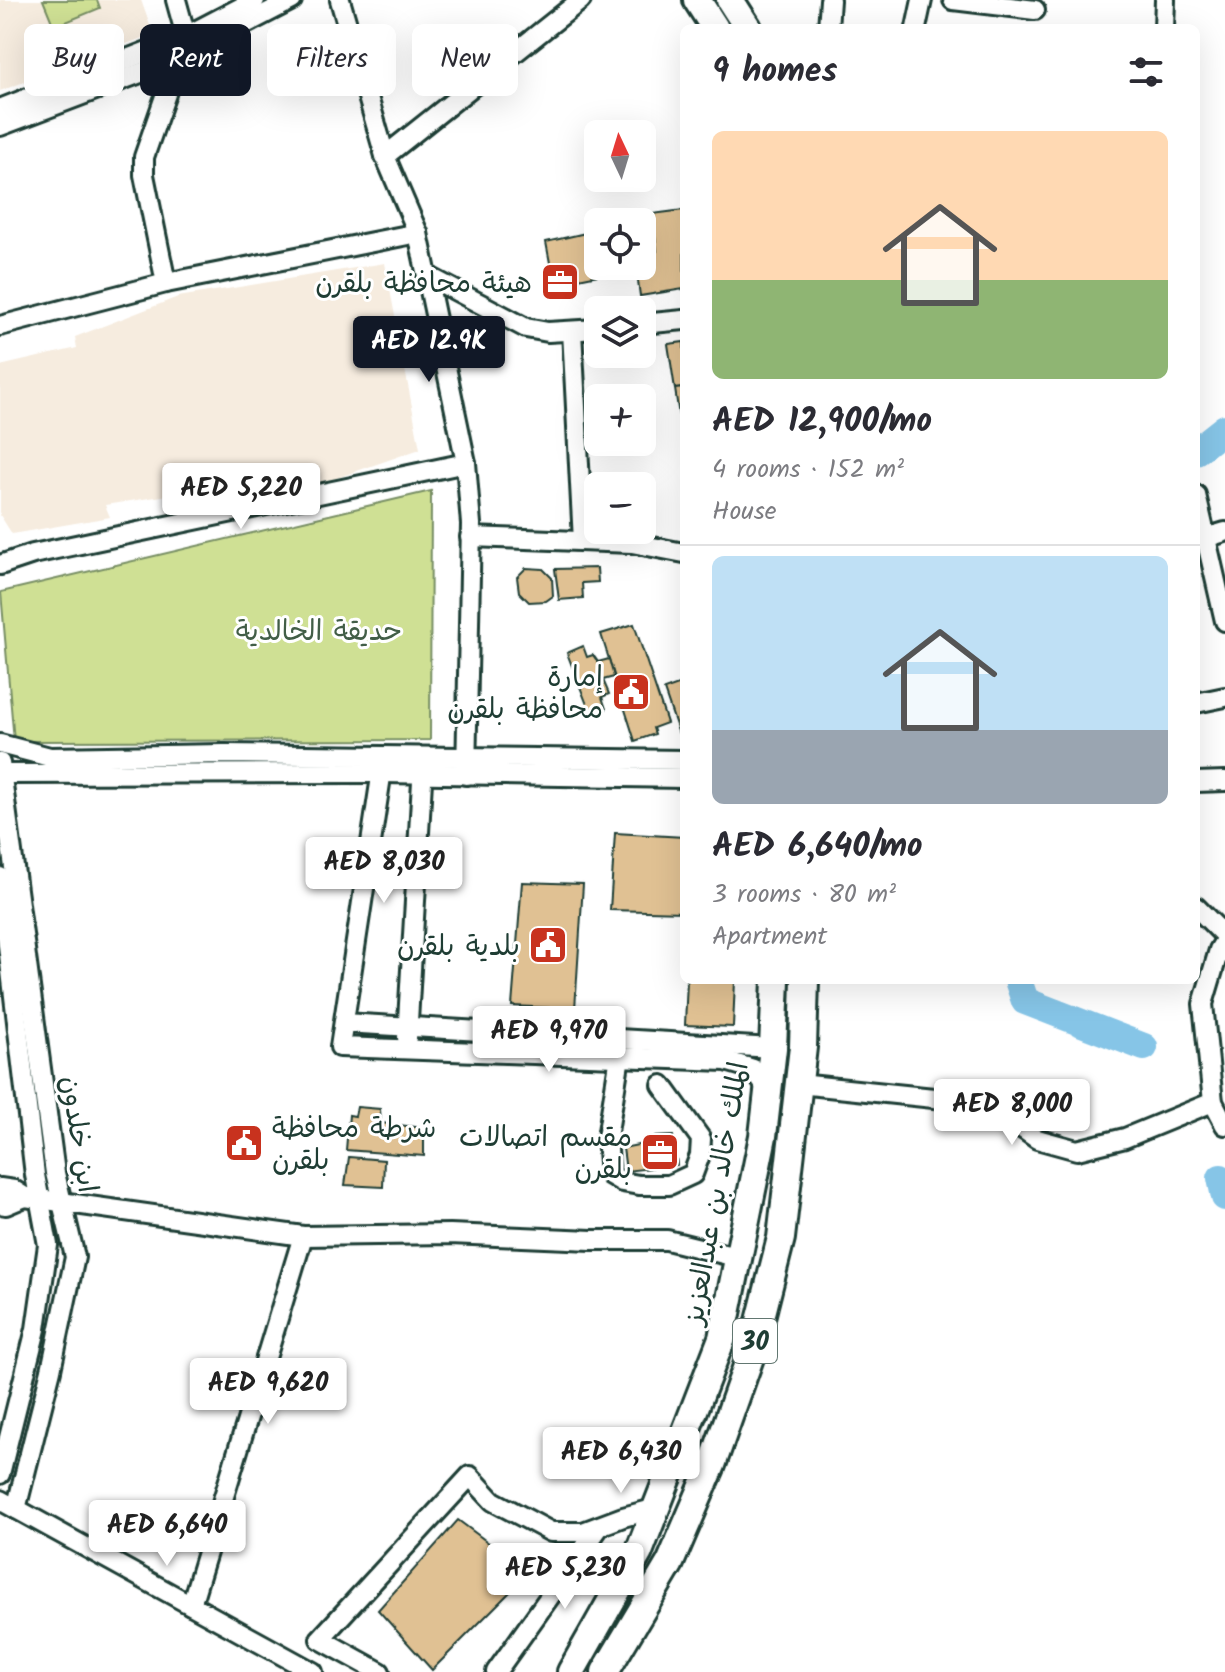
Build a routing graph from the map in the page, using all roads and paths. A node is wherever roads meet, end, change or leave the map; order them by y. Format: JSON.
{"nodes":[{"id":1,"x":176,"y":0,"type":"edge"},
{"id":2,"x":255,"y":0,"type":"edge"},
{"id":3,"x":292,"y":0,"type":"edge"},
{"id":4,"x":340,"y":0,"type":"edge"},
{"id":5,"x":581,"y":0,"type":"edge"},
{"id":6,"x":697,"y":0,"type":"edge"},
{"id":7,"x":730,"y":0,"type":"edge"},
{"id":8,"x":830,"y":0,"type":"edge"},
{"id":9,"x":922,"y":0,"type":"edge"},
{"id":10,"x":953,"y":0,"type":"edge"},
{"id":11,"x":1165,"y":0,"type":"edge"},
{"id":12,"x":1036,"y":5,"type":"edge"},
{"id":13,"x":183,"y":24,"type":"edge"},
{"id":14,"x":209,"y":24,"type":"edge"},
{"id":15,"x":246,"y":24,"type":"edge"},
{"id":16,"x":712,"y":24,"type":"edge"},
{"id":17,"x":745,"y":24,"type":"edge"},
{"id":18,"x":828,"y":24,"type":"edge"},
{"id":19,"x":917,"y":24,"type":"edge"},
{"id":20,"x":1027,"y":24,"type":"edge"},
{"id":21,"x":1164,"y":24,"type":"edge"},
{"id":22,"x":140,"y":54,"type":"edge"},
{"id":23,"x":140,"y":73,"type":"edge"},
{"id":24,"x":166,"y":96,"type":"edge"},
{"id":25,"x":0,"y":109,"type":"edge"},
{"id":26,"x":0,"y":126,"type":"edge"},
{"id":27,"x":385,"y":156,"type":"junction"},
{"id":28,"x":418,"y":233,"type":"junction"},
{"id":29,"x":428,"y":276,"type":"junction"},
{"id":30,"x":166,"y":283,"type":"junction"},
{"id":31,"x":680,"y":320,"type":"edge"},
{"id":32,"x":656,"y":323,"type":"edge"},
{"id":33,"x":0,"y":326,"type":"edge"},
{"id":34,"x":584,"y":330,"type":"edge"},
{"id":35,"x":572,"y":331,"type":"junction"},
{"id":36,"x":466,"y":463,"type":"junction"},
{"id":37,"x":1200,"y":514,"type":"edge"},
{"id":38,"x":1225,"y":532,"type":"edge"},
{"id":39,"x":470,"y":537,"type":"junction"},
{"id":40,"x":1205,"y":538,"type":"junction"},
{"id":41,"x":583,"y":541,"type":"junction"},
{"id":42,"x":680,"y":552,"type":"edge"},
{"id":43,"x":0,"y":565,"type":"edge"},
{"id":44,"x":1225,"y":621,"type":"edge"},
{"id":45,"x":1225,"y":697,"type":"edge"},
{"id":46,"x":1200,"y":702,"type":"edge"},
{"id":47,"x":0,"y":744,"type":"edge"},
{"id":48,"x":680,"y":760,"type":"edge"},
{"id":49,"x":384,"y":765,"type":"junction"},
{"id":50,"x":423,"y":765,"type":"junction"},
{"id":51,"x":466,"y":766,"type":"junction"},
{"id":52,"x":1,"y":768,"type":"edge"},
{"id":53,"x":680,"y":778,"type":"edge"},
{"id":54,"x":1225,"y":781,"type":"edge"},
{"id":55,"x":1200,"y":782,"type":"edge"},
{"id":56,"x":0,"y":877,"type":"edge"},
{"id":57,"x":0,"y":884,"type":"edge"},
{"id":58,"x":1200,"y":911,"type":"edge"},
{"id":59,"x":1225,"y":938,"type":"edge"},
{"id":60,"x":776,"y":984,"type":"edge"},
{"id":61,"x":805,"y":984,"type":"edge"},
{"id":62,"x":344,"y":1023,"type":"junction"},
{"id":63,"x":407,"y":1026,"type":"junction"},
{"id":64,"x":773,"y":1048,"type":"junction"},
{"id":65,"x":406,"y":1049,"type":"junction"},
{"id":66,"x":620,"y":1056,"type":"junction"},
{"id":67,"x":799,"y":1084,"type":"junction"},
{"id":68,"x":662,"y":1085,"type":"dead end"},
{"id":69,"x":768,"y":1090,"type":"junction"},
{"id":70,"x":1213,"y":1102,"type":"junction"},
{"id":71,"x":1225,"y":1125,"type":"edge"},
{"id":72,"x":0,"y":1188,"type":"edge"},
{"id":73,"x":32,"y":1198,"type":"junction"},
{"id":74,"x":62,"y":1202,"type":"junction"},
{"id":75,"x":0,"y":1204,"type":"edge"},
{"id":76,"x":303,"y":1236,"type":"junction"},
{"id":77,"x":740,"y":1258,"type":"junction"},
{"id":78,"x":0,"y":1474,"type":"edge"},
{"id":79,"x":8,"y":1505,"type":"edge"},
{"id":80,"x":657,"y":1508,"type":"junction"},
{"id":81,"x":600,"y":1526,"type":"junction"},
{"id":82,"x":191,"y":1605,"type":"junction"},
{"id":83,"x":313,"y":1672,"type":"edge"},
{"id":84,"x":380,"y":1672,"type":"edge"},
{"id":85,"x":496,"y":1672,"type":"edge"},
{"id":86,"x":571,"y":1672,"type":"edge"},
{"id":87,"x":605,"y":1672,"type":"edge"}],
"edges":[{"from":1,"to":13,"type":"street"},
{"from":2,"to":14,"type":"street"},
{"from":3,"to":15,"type":"street"},
{"from":4,"to":27,"type":"street"},
{"from":5,"to":27,"type":"street"},
{"from":6,"to":16,"type":"highway"},
{"from":7,"to":17,"type":"highway"},
{"from":8,"to":18,"type":"street"},
{"from":9,"to":19,"type":"street"},
{"from":10,"to":12,"type":"street"},
{"from":11,"to":21,"type":"street"},
{"from":12,"to":20,"type":"street"},
{"from":22,"to":25,"type":"street"},
{"from":23,"to":26,"type":"street"},
{"from":24,"to":30,"type":"street"},
{"from":27,"to":28,"type":"street"},
{"from":28,"to":29,"type":"street"},
{"from":28,"to":30,"type":"street"},
{"from":29,"to":35,"type":"street"},
{"from":29,"to":36,"type":"street"},
{"from":30,"to":33,"type":"street"},
{"from":31,"to":32,"type":"street"},
{"from":34,"to":35,"type":"street"},
{"from":35,"to":41,"type":"street"},
{"from":36,"to":39,"type":"street"},
{"from":36,"to":43,"type":"street"},
{"from":37,"to":40,"type":"street"},
{"from":38,"to":40,"type":"street"},
{"from":39,"to":41,"type":"street"},
{"from":39,"to":51,"type":"street"},
{"from":40,"to":44,"type":"street"},
{"from":41,"to":42,"type":"street"},
{"from":45,"to":46,"type":"street"},
{"from":47,"to":49,"type":"street"},
{"from":48,"to":51,"type":"street"},
{"from":49,"to":50,"type":"street"},
{"from":49,"to":52,"type":"street"},
{"from":49,"to":62,"type":"street"},
{"from":50,"to":51,"type":"street"},
{"from":50,"to":63,"type":"street"},
{"from":51,"to":53,"type":"street"},
{"from":52,"to":74,"type":"street","name":"ابن خلدون"},
{"from":54,"to":55,"type":"street"},
{"from":56,"to":57,"type":"street","name":"ابن خلدون"},
{"from":57,"to":73,"type":"street","name":"ابن خلدون"},
{"from":58,"to":59,"type":"street"},
{"from":59,"to":70,"type":"street"},
{"from":60,"to":64,"type":"highway","name":"الملك خالد بن عبدالعزيز","number":"30"},
{"from":61,"to":67,"type":"highway","number":"30"},
{"from":62,"to":63,"type":"street"},
{"from":62,"to":65,"type":"street"},
{"from":63,"to":64,"type":"street"},
{"from":63,"to":65,"type":"street"},
{"from":64,"to":69,"type":"highway","name":"الملك خالد بن عبدالعزيز","number":"30"},
{"from":65,"to":66,"type":"street"},
{"from":66,"to":68,"type":"street"},
{"from":66,"to":69,"type":"street"},
{"from":67,"to":70,"type":"street"},
{"from":67,"to":87,"type":"highway","number":"30"},
{"from":69,"to":77,"type":"highway","name":"الملك خالد بن عبدالعزيز","number":"30"},
{"from":70,"to":71,"type":"street"},
{"from":72,"to":73,"type":"street"},
{"from":73,"to":74,"type":"street"},
{"from":73,"to":75,"type":"street"},
{"from":73,"to":78,"type":"street","name":"ابن خلدون"},
{"from":74,"to":76,"type":"street"},
{"from":74,"to":79,"type":"street","name":"ابن خلدون"},
{"from":76,"to":77,"type":"street"},
{"from":76,"to":82,"type":"street"},
{"from":77,"to":80,"type":"highway","name":"الملك خالد بن عبدالعزيز","number":"30"},
{"from":79,"to":82,"type":"street"},
{"from":80,"to":81,"type":"street"},
{"from":80,"to":86,"type":"highway","name":"الملك خالد بن عبدالعزيز","number":"30"},
{"from":81,"to":84,"type":"street"},
{"from":81,"to":85,"type":"street"},
{"from":82,"to":83,"type":"street"}]}
